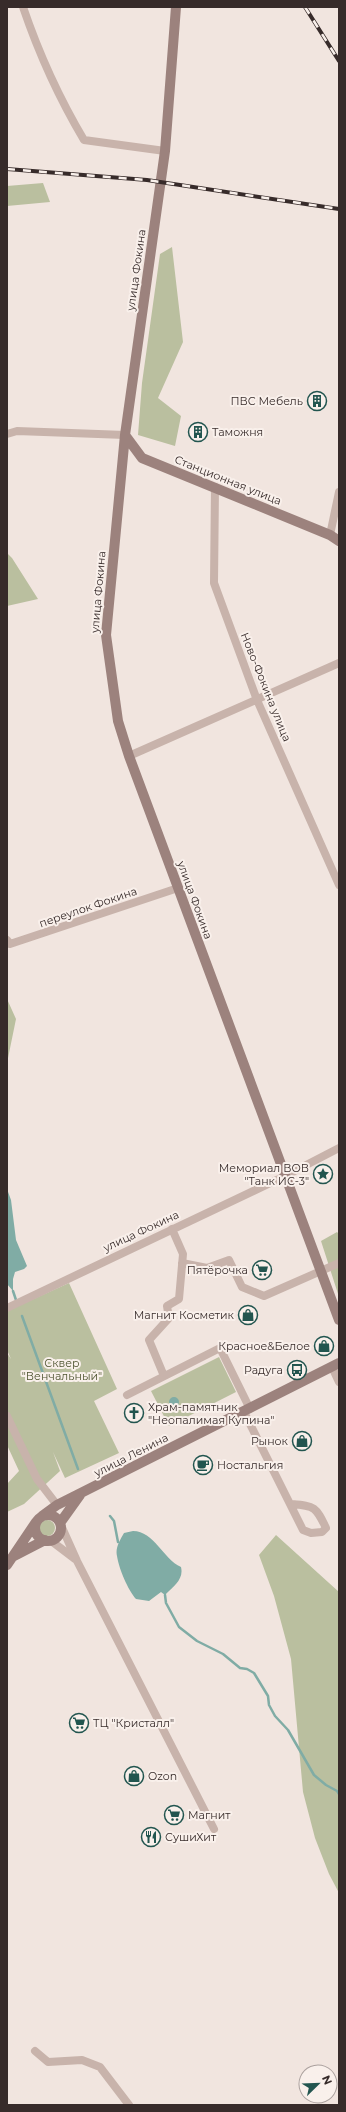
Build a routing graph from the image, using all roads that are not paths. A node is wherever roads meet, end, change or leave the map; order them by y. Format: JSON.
{"nodes":[{"id":1,"x":23,"y":7,"type":"edge"},
{"id":2,"x":176,"y":7,"type":"edge"},
{"id":3,"x":166,"y":151,"type":"junction"},
{"id":4,"x":7,"y":434,"type":"edge"},
{"id":5,"x":125,"y":435,"type":"junction"},
{"id":6,"x":215,"y":487,"type":"junction"},
{"id":7,"x":339,"y":492,"type":"edge"},
{"id":8,"x":330,"y":535,"type":"junction"},
{"id":9,"x":339,"y":541,"type":"edge"},
{"id":10,"x":339,"y":663,"type":"edge"},
{"id":11,"x":257,"y":700,"type":"junction"},
{"id":12,"x":128,"y":756,"type":"junction"},
{"id":13,"x":339,"y":885,"type":"edge"},
{"id":14,"x":178,"y":888,"type":"junction"},
{"id":15,"x":7,"y":940,"type":"edge"},
{"id":16,"x":339,"y":1148,"type":"edge"},
{"id":17,"x":285,"y":1176,"type":"junction"},
{"id":18,"x":172,"y":1229,"type":"junction"},
{"id":19,"x":182,"y":1263,"type":"junction"},
{"id":20,"x":339,"y":1263,"type":"edge"},
{"id":21,"x":320,"y":1272,"type":"junction"},
{"id":22,"x":7,"y":1308,"type":"edge"},
{"id":23,"x":339,"y":1320,"type":"edge"},
{"id":24,"x":335,"y":1365,"type":"edge"},
{"id":25,"x":164,"y":1376,"type":"junction"},
{"id":26,"x":339,"y":1382,"type":"edge"},
{"id":27,"x":127,"y":1395,"type":"dead end"},
{"id":28,"x":247,"y":1411,"type":"junction"},
{"id":29,"x":7,"y":1416,"type":"edge"},
{"id":30,"x":81,"y":1494,"type":"junction"},
{"id":31,"x":292,"y":1504,"type":"dead end"},
{"id":32,"x":57,"y":1505,"type":"junction"},
{"id":33,"x":39,"y":1519,"type":"junction"},
{"id":34,"x":60,"y":1523,"type":"junction"},
{"id":35,"x":47,"y":1540,"type":"junction"},
{"id":36,"x":77,"y":1561,"type":"junction"},
{"id":37,"x":8,"y":1562,"type":"edge"},
{"id":38,"x":214,"y":1829,"type":"dead end"},
{"id":39,"x":35,"y":2052,"type":"dead end"},
{"id":40,"x":129,"y":2105,"type":"edge"}],
"edges":[{"from":1,"to":3,"type":"street"},
{"from":2,"to":3,"type":"main road","name":"улица Фокина"},
{"from":3,"to":5,"type":"main road","name":"улица Фокина"},
{"from":4,"to":5,"type":"street"},
{"from":5,"to":6,"type":"main road","name":"Станционная улица"},
{"from":5,"to":12,"type":"main road","name":"улица Фокина"},
{"from":6,"to":8,"type":"main road","name":"Станционная улица"},
{"from":6,"to":11,"type":"street","name":"Ново-Фокина улица"},
{"from":7,"to":8,"type":"street"},
{"from":8,"to":9,"type":"main road","name":"Станционная улица"},
{"from":10,"to":11,"type":"street"},
{"from":11,"to":12,"type":"street"},
{"from":11,"to":13,"type":"street","name":"Ново-Фокина улица"},
{"from":12,"to":14,"type":"main road","name":"улица Фокина"},
{"from":14,"to":15,"type":"street","name":"переулок Фокина"},
{"from":14,"to":17,"type":"main road","name":"улица Фокина"},
{"from":16,"to":17,"type":"street"},
{"from":17,"to":18,"type":"street","name":"улица Фокина"},
{"from":17,"to":21,"type":"main road","name":"улица Фокина"},
{"from":18,"to":19,"type":"street"},
{"from":18,"to":22,"type":"street","name":"улица Фокина"},
{"from":19,"to":21,"type":"street"},
{"from":19,"to":25,"type":"street"},
{"from":20,"to":21,"type":"street"},
{"from":21,"to":23,"type":"main road","name":"улица Фокина"},
{"from":24,"to":26,"type":"street"},
{"from":24,"to":28,"type":"main road","name":"улица Ленина"},
{"from":25,"to":27,"type":"street"},
{"from":25,"to":28,"type":"street"},
{"from":28,"to":30,"type":"main road","name":"улица Ленина"},
{"from":28,"to":31,"type":"street"},
{"from":29,"to":32,"type":"street"},
{"from":30,"to":32,"type":"main road","name":"улица Ленина"},
{"from":30,"to":34,"type":"main road"},
{"from":32,"to":33,"type":"main road","name":"улица Ленина"},
{"from":33,"to":34,"type":"main road"},
{"from":33,"to":35,"type":"main road"},
{"from":33,"to":37,"type":"main road","name":"улица Ленина"},
{"from":34,"to":35,"type":"main road"},
{"from":34,"to":36,"type":"street"},
{"from":35,"to":36,"type":"street"},
{"from":35,"to":37,"type":"main road"},
{"from":36,"to":38,"type":"street"},
{"from":39,"to":40,"type":"street"}]}
